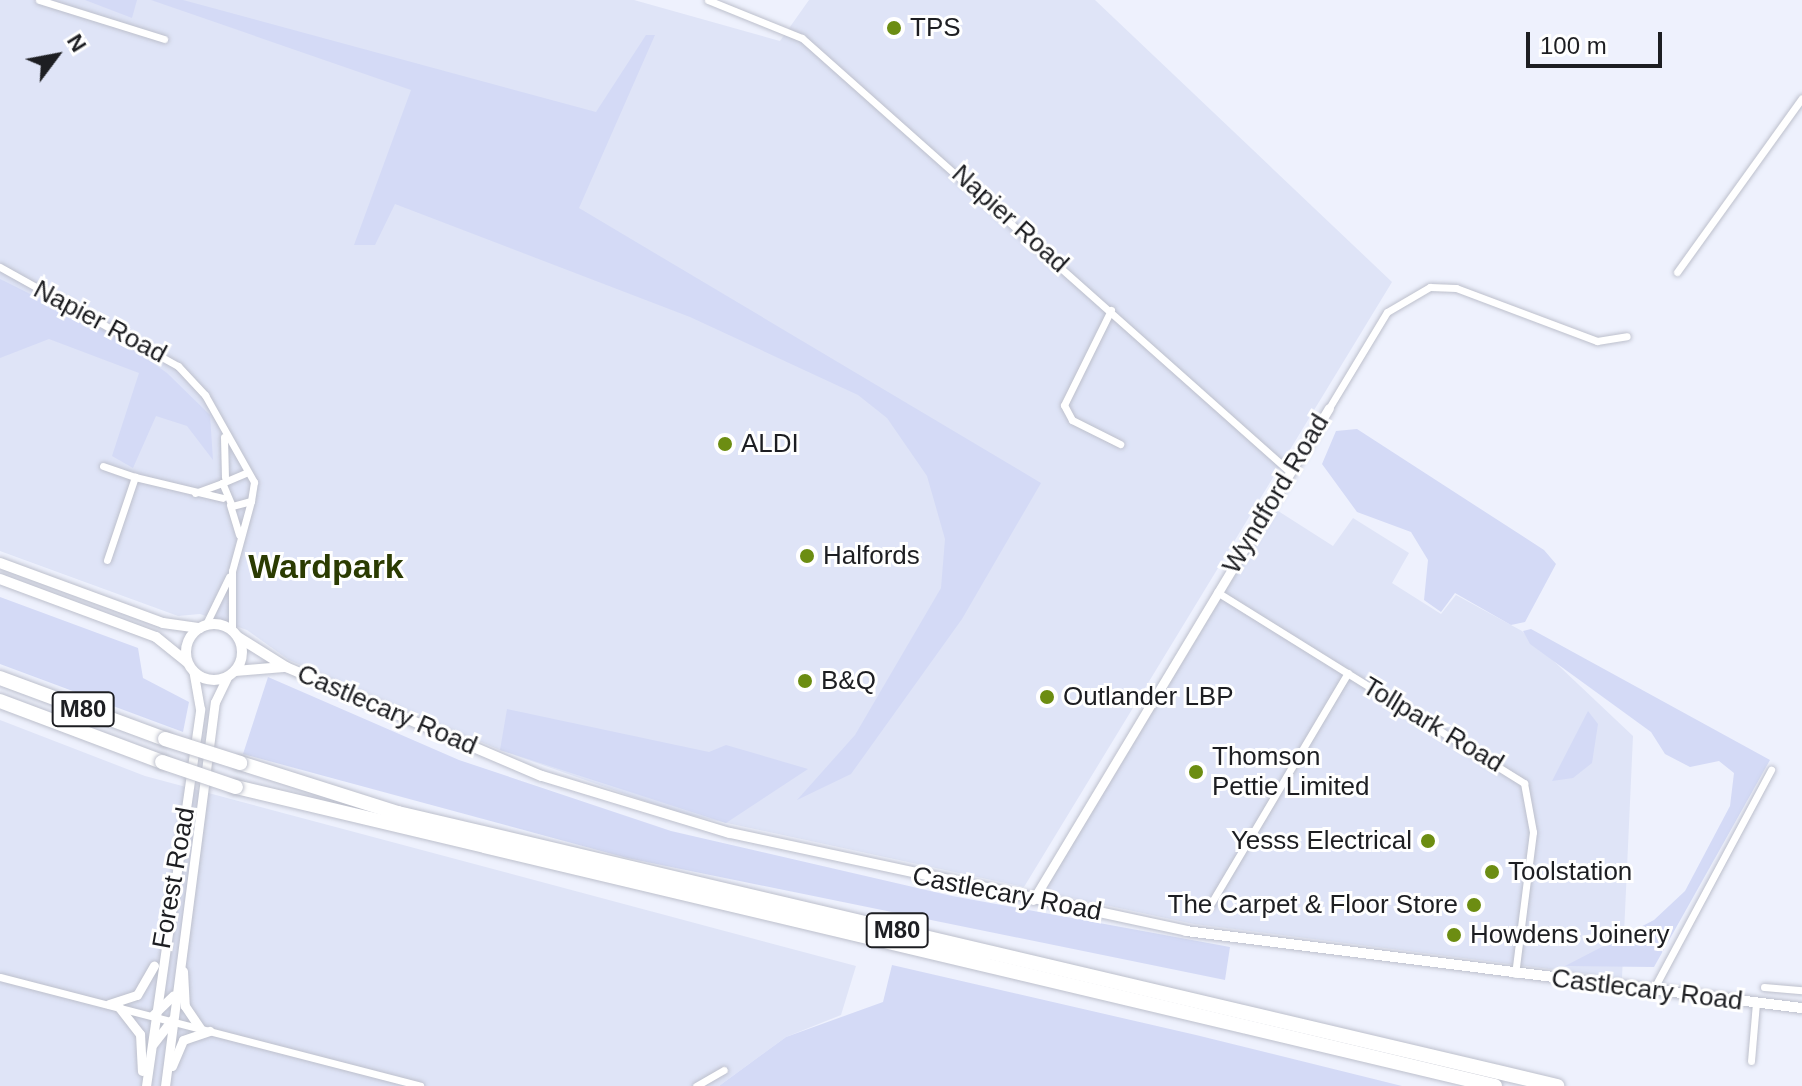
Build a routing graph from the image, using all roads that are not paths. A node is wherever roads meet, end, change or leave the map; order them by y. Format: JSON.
{"nodes":[{"id":1,"x":39,"y":0,"type":"edge"},
{"id":2,"x":708,"y":0,"type":"edge"},
{"id":3,"x":164,"y":39,"type":"dead end"},
{"id":4,"x":1802,"y":98,"type":"edge"},
{"id":5,"x":0,"y":267,"type":"edge"},
{"id":6,"x":1677,"y":272,"type":"dead end"},
{"id":7,"x":1111,"y":310,"type":"junction"},
{"id":8,"x":1627,"y":336,"type":"dead end"},
{"id":9,"x":1329,"y":408,"type":"joint"},
{"id":10,"x":221,"y":423,"type":"junction"},
{"id":11,"x":1120,"y":444,"type":"dead end"},
{"id":12,"x":103,"y":466,"type":"dead end"},
{"id":13,"x":1290,"y":472,"type":"junction"},
{"id":14,"x":245,"y":473,"type":"junction"},
{"id":15,"x":135,"y":477,"type":"junction"},
{"id":16,"x":223,"y":480,"type":"junction"},
{"id":17,"x":189,"y":495,"type":"junction"},
{"id":18,"x":226,"y":501,"type":"junction"},
{"id":19,"x":251,"y":501,"type":"junction"},
{"id":20,"x":239,"y":537,"type":"junction"},
{"id":21,"x":107,"y":560,"type":"dead end"},
{"id":22,"x":0,"y":563,"type":"edge"},
{"id":23,"x":232,"y":571,"type":"junction"},
{"id":24,"x":0,"y":579,"type":"edge"},
{"id":25,"x":1217,"y":592,"type":"junction"},
{"id":26,"x":203,"y":627,"type":"junction"},
{"id":27,"x":235,"y":634,"type":"junction"},
{"id":28,"x":190,"y":666,"type":"junction"},
{"id":29,"x":286,"y":667,"type":"junction"},
{"id":30,"x":1348,"y":673,"type":"junction"},
{"id":31,"x":231,"y":674,"type":"junction"},
{"id":32,"x":0,"y":678,"type":"edge"},
{"id":33,"x":0,"y":701,"type":"edge"},
{"id":34,"x":1771,"y":770,"type":"dead end"},
{"id":35,"x":1033,"y":900,"type":"junction"},
{"id":36,"x":1210,"y":905,"type":"dead end"},
{"id":37,"x":164,"y":938,"type":"junction"},
{"id":38,"x":182,"y":943,"type":"junction"},
{"id":39,"x":1515,"y":974,"type":"junction"},
{"id":40,"x":0,"y":977,"type":"edge"},
{"id":41,"x":1764,"y":987,"type":"dead end"},
{"id":42,"x":1802,"y":990,"type":"edge"},
{"id":43,"x":176,"y":991,"type":"junction"},
{"id":44,"x":1652,"y":991,"type":"junction"},
{"id":45,"x":1756,"y":1003,"type":"junction"},
{"id":46,"x":114,"y":1005,"type":"junction"},
{"id":47,"x":1802,"y":1008,"type":"edge"},
{"id":48,"x":153,"y":1015,"type":"junction"},
{"id":49,"x":172,"y":1020,"type":"junction"},
{"id":50,"x":204,"y":1029,"type":"junction"},
{"id":51,"x":149,"y":1054,"type":"junction"},
{"id":52,"x":1751,"y":1061,"type":"dead end"},
{"id":53,"x":724,"y":1070,"type":"dead end"},
{"id":54,"x":144,"y":1086,"type":"edge"},
{"id":55,"x":166,"y":1086,"type":"edge"},
{"id":56,"x":420,"y":1086,"type":"edge"},
{"id":57,"x":696,"y":1086,"type":"edge"},
{"id":58,"x":1495,"y":1086,"type":"edge"},
{"id":59,"x":1557,"y":1086,"type":"edge"}],
"edges":[{"from":1,"to":3,"type":"street"},
{"from":2,"to":7,"type":"street","name":"Napier Road"},
{"from":4,"to":6,"type":"street"},
{"from":5,"to":10,"type":"street","name":"Napier Road"},
{"from":7,"to":11,"type":"street"},
{"from":7,"to":13,"type":"street","name":"Napier Road"},
{"from":8,"to":9,"type":"street","name":"Wyndford Road"},
{"from":9,"to":13,"type":"street","name":"Wyndford Road"},
{"from":10,"to":14,"type":"street","name":"Napier Road"},
{"from":10,"to":16,"type":"street","name":"Napier Road"},
{"from":12,"to":15,"type":"street"},
{"from":13,"to":25,"type":"street","name":"Wyndford Road"},
{"from":14,"to":16,"type":"street"},
{"from":14,"to":19,"type":"street","name":"Napier Road"},
{"from":15,"to":17,"type":"street"},
{"from":15,"to":21,"type":"street"},
{"from":16,"to":17,"type":"street"},
{"from":16,"to":18,"type":"street","name":"Napier Road"},
{"from":17,"to":18,"type":"street"},
{"from":18,"to":19,"type":"street"},
{"from":18,"to":20,"type":"street"},
{"from":19,"to":20,"type":"street"},
{"from":20,"to":23,"type":"street"},
{"from":22,"to":26,"type":"main road"},
{"from":23,"to":26,"type":"street"},
{"from":23,"to":27,"type":"street"},
{"from":24,"to":28,"type":"main road"},
{"from":25,"to":30,"type":"street","name":"Tollpark Road"},
{"from":25,"to":35,"type":"street","name":"Wyndford Road"},
{"from":26,"to":27,"type":"main road"},
{"from":26,"to":28,"type":"main road"},
{"from":27,"to":29,"type":"main road","name":"Castlecary Road"},
{"from":27,"to":31,"type":"main road"},
{"from":28,"to":31,"type":"main road"},
{"from":28,"to":37,"type":"street","name":"Forest Road"},
{"from":29,"to":31,"type":"main road","name":"Castlecary Road"},
{"from":29,"to":35,"type":"main road","name":"Castlecary Road"},
{"from":30,"to":36,"type":"street"},
{"from":30,"to":39,"type":"street","name":"Tollpark Road"},
{"from":31,"to":38,"type":"street","name":"Forest Road"},
{"from":32,"to":59,"type":"highway","number":"M80","bridge":true},
{"from":33,"to":58,"type":"highway","number":"M80","bridge":true},
{"from":34,"to":44,"type":"street"},
{"from":35,"to":39,"type":"main road","name":"Castlecary Road"},
{"from":37,"to":46,"type":"street"},
{"from":37,"to":48,"type":"street","name":"Forest Road"},
{"from":38,"to":43,"type":"street","name":"Forest Road"},
{"from":38,"to":50,"type":"street"},
{"from":39,"to":44,"type":"main road","name":"Castlecary Road"},
{"from":40,"to":46,"type":"street"},
{"from":41,"to":42,"type":"street"},
{"from":43,"to":48,"type":"street"},
{"from":43,"to":49,"type":"street","name":"Forest Road"},
{"from":44,"to":45,"type":"main road","name":"Castlecary Road"},
{"from":45,"to":47,"type":"main road","name":"Castlecary Road"},
{"from":45,"to":52,"type":"street","name":"Castlecary Road"},
{"from":46,"to":48,"type":"street"},
{"from":46,"to":54,"type":"street"},
{"from":48,"to":49,"type":"street"},
{"from":48,"to":51,"type":"street","name":"Forest Road"},
{"from":49,"to":50,"type":"street"},
{"from":49,"to":51,"type":"street"},
{"from":49,"to":55,"type":"street","name":"Forest Road"},
{"from":50,"to":55,"type":"street"},
{"from":50,"to":56,"type":"street"},
{"from":51,"to":54,"type":"street","name":"Forest Road"},
{"from":53,"to":57,"type":"street"}]}
